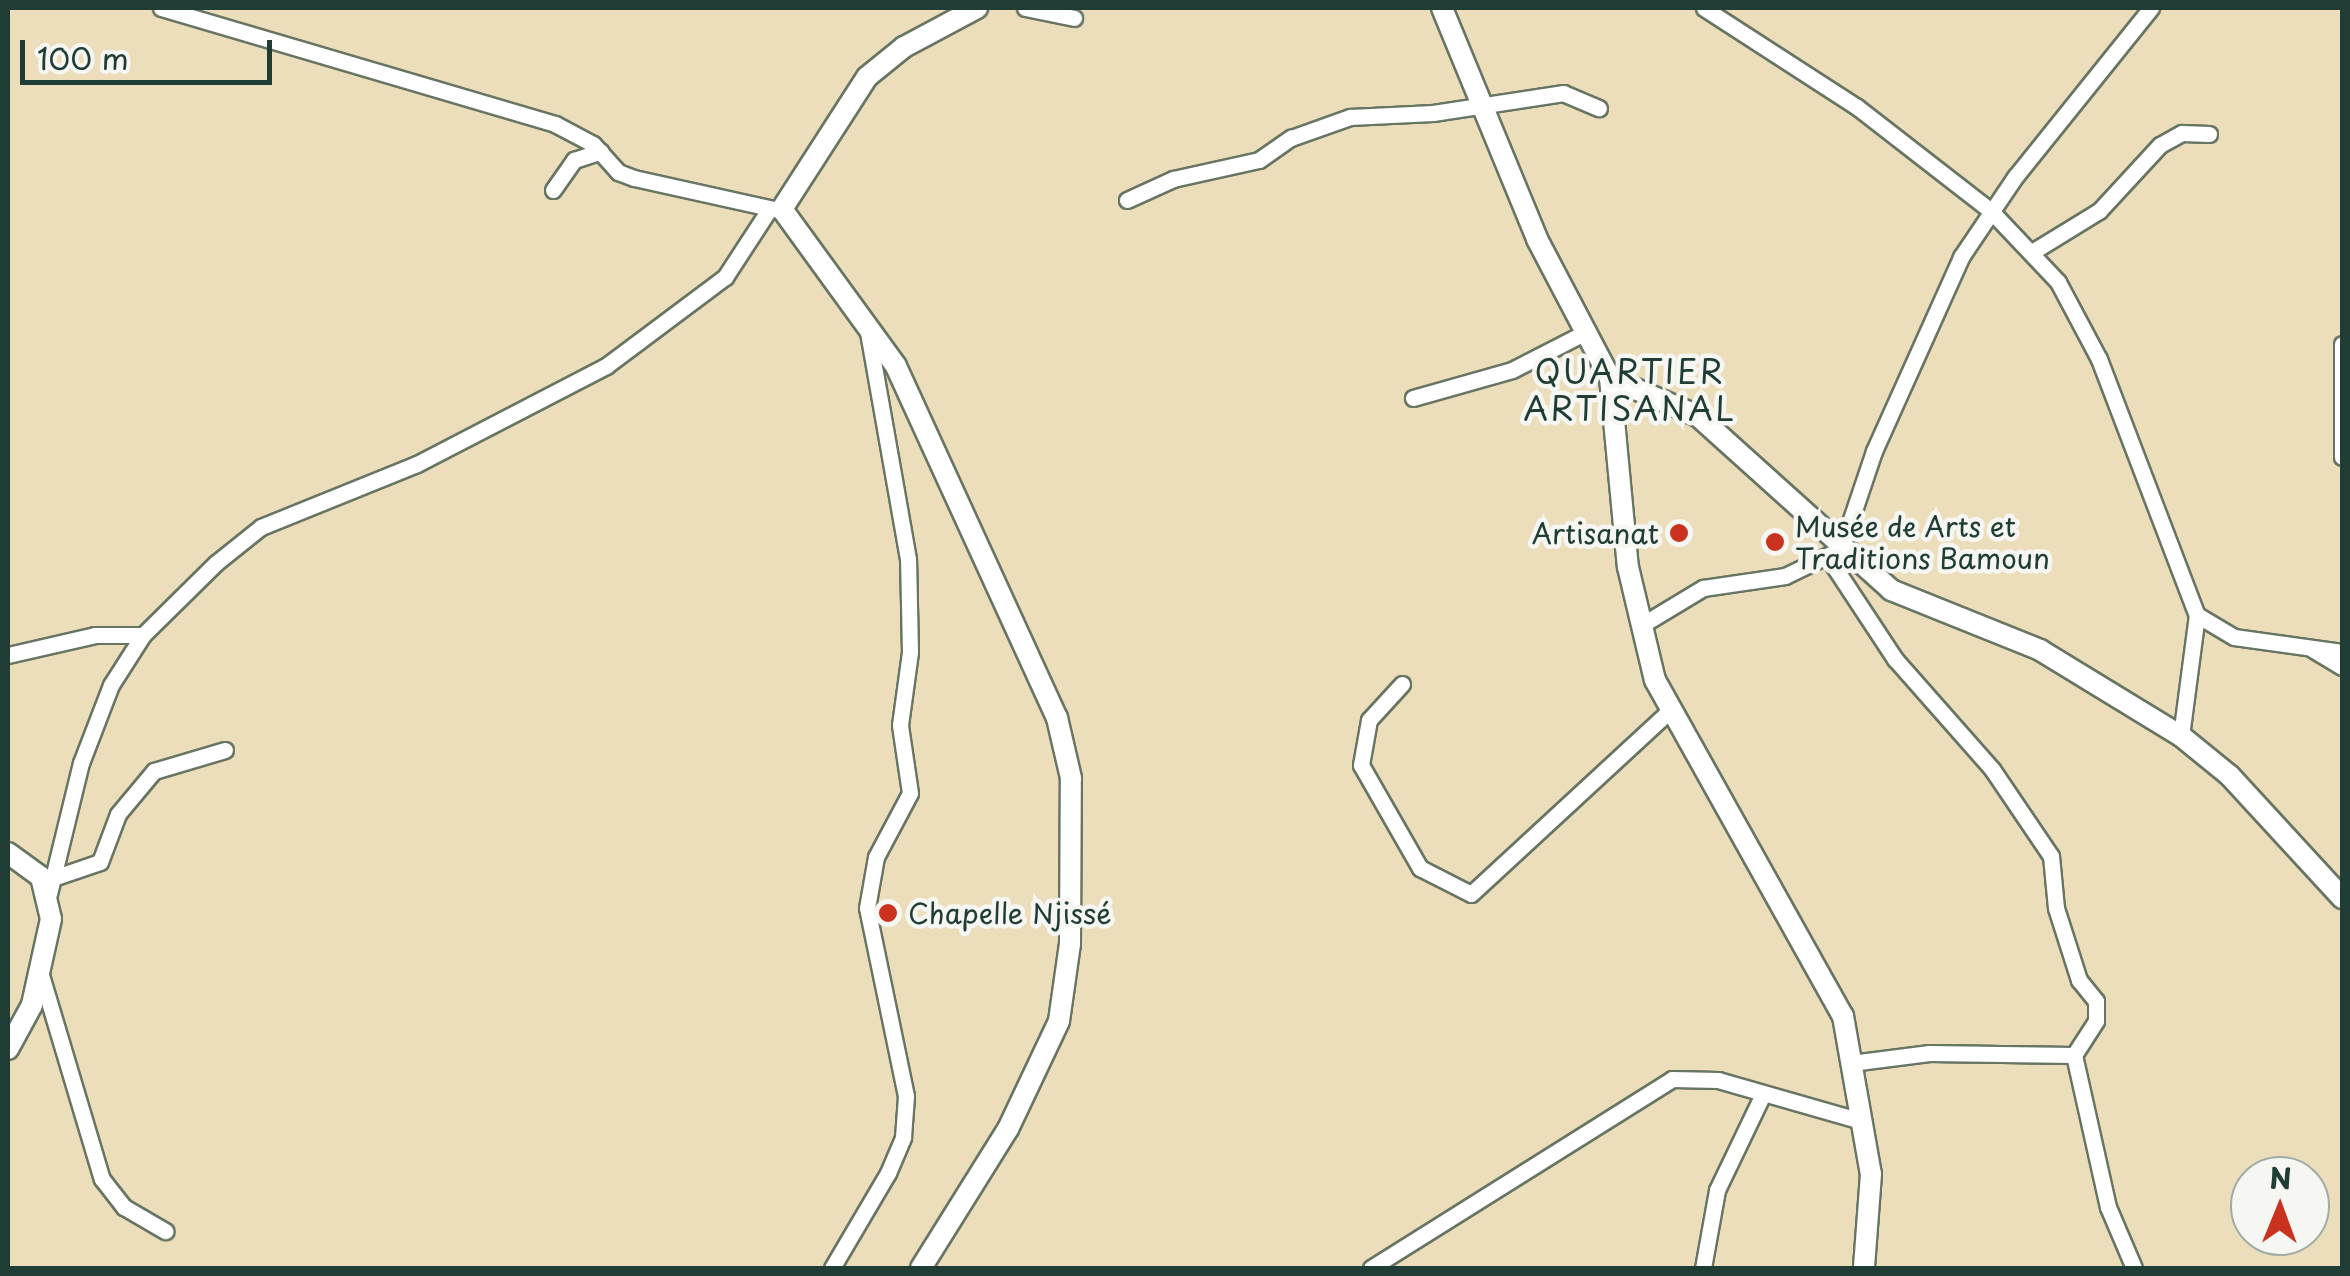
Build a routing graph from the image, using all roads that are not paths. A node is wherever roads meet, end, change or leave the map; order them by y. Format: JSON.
{"nodes":[{"id":1,"x":161,"y":8,"type":"edge"},
{"id":2,"x":977,"y":8,"type":"edge"},
{"id":3,"x":1025,"y":8,"type":"edge"},
{"id":4,"x":1442,"y":8,"type":"edge"},
{"id":5,"x":1705,"y":8,"type":"edge"},
{"id":6,"x":2150,"y":8,"type":"edge"},
{"id":7,"x":1074,"y":18,"type":"dead end"},
{"id":8,"x":1484,"y":103,"type":"junction"},
{"id":9,"x":1599,"y":108,"type":"dead end"},
{"id":10,"x":2208,"y":134,"type":"dead end"},
{"id":11,"x":601,"y":151,"type":"junction"},
{"id":12,"x":554,"y":190,"type":"dead end"},
{"id":13,"x":1127,"y":200,"type":"dead end"},
{"id":14,"x":775,"y":210,"type":"junction"},
{"id":15,"x":1990,"y":210,"type":"junction"},
{"id":16,"x":2032,"y":252,"type":"junction"},
{"id":17,"x":866,"y":322,"type":"junction"},
{"id":18,"x":1582,"y":334,"type":"junction"},
{"id":19,"x":2342,"y":344,"type":"edge"},
{"id":20,"x":1610,"y":378,"type":"junction"},
{"id":21,"x":1412,"y":398,"type":"dead end"},
{"id":22,"x":2342,"y":457,"type":"edge"},
{"id":23,"x":1835,"y":554,"type":"junction"},
{"id":24,"x":2197,"y":615,"type":"junction"},
{"id":25,"x":1640,"y":626,"type":"junction"},
{"id":26,"x":143,"y":635,"type":"junction"},
{"id":27,"x":2312,"y":649,"type":"junction"},
{"id":28,"x":2342,"y":652,"type":"edge"},
{"id":29,"x":8,"y":655,"type":"edge"},
{"id":30,"x":2342,"y":667,"type":"edge"},
{"id":31,"x":1402,"y":684,"type":"dead end"},
{"id":32,"x":1668,"y":712,"type":"junction"},
{"id":33,"x":2181,"y":736,"type":"junction"},
{"id":34,"x":225,"y":750,"type":"dead end"},
{"id":35,"x":8,"y":853,"type":"edge"},
{"id":36,"x":52,"y":885,"type":"junction"},
{"id":37,"x":2342,"y":898,"type":"edge"},
{"id":38,"x":41,"y":976,"type":"junction"},
{"id":39,"x":8,"y":1050,"type":"edge"},
{"id":40,"x":2074,"y":1055,"type":"junction"},
{"id":41,"x":1851,"y":1062,"type":"junction"},
{"id":42,"x":1764,"y":1094,"type":"junction"},
{"id":43,"x":1861,"y":1121,"type":"junction"},
{"id":44,"x":166,"y":1231,"type":"dead end"},
{"id":45,"x":832,"y":1268,"type":"edge"},
{"id":46,"x":922,"y":1268,"type":"edge"},
{"id":47,"x":1370,"y":1268,"type":"edge"},
{"id":48,"x":1702,"y":1268,"type":"edge"},
{"id":49,"x":1864,"y":1268,"type":"edge"},
{"id":50,"x":2134,"y":1268,"type":"edge"}],
"edges":[{"from":1,"to":11,"type":"street"},
{"from":2,"to":14,"type":"street"},
{"from":3,"to":7,"type":"street"},
{"from":4,"to":8,"type":"street"},
{"from":5,"to":15,"type":"street"},
{"from":6,"to":15,"type":"street"},
{"from":8,"to":9,"type":"street"},
{"from":8,"to":13,"type":"street"},
{"from":8,"to":18,"type":"street"},
{"from":10,"to":16,"type":"street"},
{"from":11,"to":12,"type":"street"},
{"from":11,"to":14,"type":"street"},
{"from":14,"to":17,"type":"street"},
{"from":14,"to":26,"type":"street"},
{"from":15,"to":16,"type":"street"},
{"from":15,"to":23,"type":"street"},
{"from":16,"to":24,"type":"street"},
{"from":17,"to":45,"type":"street"},
{"from":17,"to":46,"type":"street"},
{"from":18,"to":20,"type":"street"},
{"from":18,"to":21,"type":"street"},
{"from":19,"to":22,"type":"street"},
{"from":20,"to":23,"type":"street"},
{"from":20,"to":25,"type":"street"},
{"from":23,"to":25,"type":"street"},
{"from":23,"to":33,"type":"street"},
{"from":23,"to":40,"type":"street"},
{"from":24,"to":27,"type":"street"},
{"from":24,"to":33,"type":"street"},
{"from":25,"to":32,"type":"street"},
{"from":26,"to":29,"type":"street"},
{"from":26,"to":36,"type":"street"},
{"from":27,"to":28,"type":"street"},
{"from":27,"to":30,"type":"street"},
{"from":31,"to":32,"type":"street"},
{"from":32,"to":41,"type":"street"},
{"from":33,"to":37,"type":"street"},
{"from":34,"to":36,"type":"street"},
{"from":35,"to":36,"type":"street"},
{"from":36,"to":38,"type":"street"},
{"from":38,"to":39,"type":"street"},
{"from":38,"to":44,"type":"street"},
{"from":40,"to":41,"type":"street"},
{"from":40,"to":50,"type":"street"},
{"from":41,"to":43,"type":"street"},
{"from":42,"to":43,"type":"street"},
{"from":42,"to":47,"type":"street"},
{"from":42,"to":48,"type":"street"},
{"from":43,"to":49,"type":"street"}]}
